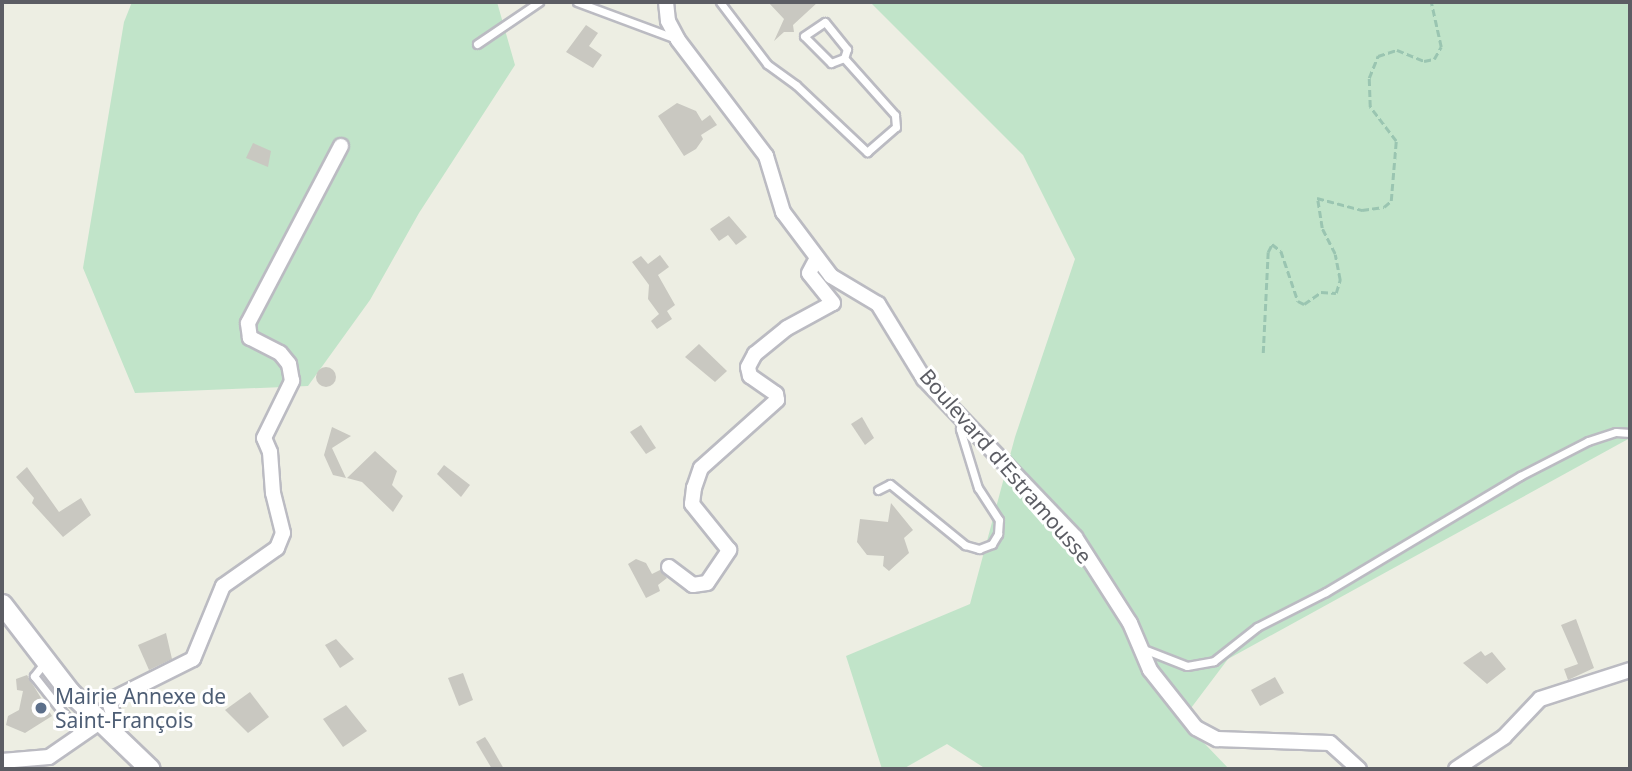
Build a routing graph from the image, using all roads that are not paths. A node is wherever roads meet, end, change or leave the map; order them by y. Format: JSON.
{"nodes":[{"id":1,"x":539,"y":2,"type":"edge"},
{"id":2,"x":577,"y":2,"type":"edge"},
{"id":3,"x":666,"y":2,"type":"edge"},
{"id":4,"x":720,"y":2,"type":"edge"},
{"id":5,"x":678,"y":40,"type":"junction"},
{"id":6,"x":477,"y":44,"type":"dead end"},
{"id":7,"x":844,"y":58,"type":"junction"},
{"id":8,"x":341,"y":146,"type":"dead end"},
{"id":9,"x":817,"y":258,"type":"junction"},
{"id":10,"x":963,"y":417,"type":"junction"},
{"id":11,"x":1630,"y":433,"type":"edge"},
{"id":12,"x":878,"y":490,"type":"dead end"},
{"id":13,"x":668,"y":567,"type":"dead end"},
{"id":14,"x":2,"y":604,"type":"edge"},
{"id":15,"x":1140,"y":648,"type":"junction"},
{"id":16,"x":45,"y":662,"type":"junction"},
{"id":17,"x":1630,"y":670,"type":"edge"},
{"id":18,"x":107,"y":727,"type":"junction"},
{"id":19,"x":79,"y":733,"type":"junction"},
{"id":20,"x":2,"y":761,"type":"edge"},
{"id":21,"x":150,"y":769,"type":"edge"},
{"id":22,"x":1359,"y":769,"type":"edge"},
{"id":23,"x":1456,"y":769,"type":"edge"}],
"edges":[{"from":1,"to":6,"type":"lane"},
{"from":2,"to":5,"type":"lane"},
{"from":3,"to":5,"type":"street","name":"Boulevard d'Estramousse"},
{"from":4,"to":7,"type":"lane"},
{"from":5,"to":9,"type":"street","name":"Boulevard d'Estramousse"},
{"from":7,"to":7,"type":"lane"},
{"from":8,"to":18,"type":"street"},
{"from":9,"to":10,"type":"street","name":"Boulevard d'Estramousse"},
{"from":9,"to":13,"type":"street"},
{"from":10,"to":12,"type":"lane"},
{"from":10,"to":15,"type":"street","name":"Boulevard d'Estramousse"},
{"from":11,"to":15,"type":"lane"},
{"from":14,"to":16,"type":"main road"},
{"from":15,"to":22,"type":"street","name":"Boulevard d'Estramousse"},
{"from":16,"to":18,"type":"main road"},
{"from":16,"to":19,"type":"lane"},
{"from":17,"to":23,"type":"street"},
{"from":18,"to":19,"type":"street"},
{"from":18,"to":21,"type":"main road"},
{"from":19,"to":20,"type":"street"}]}
